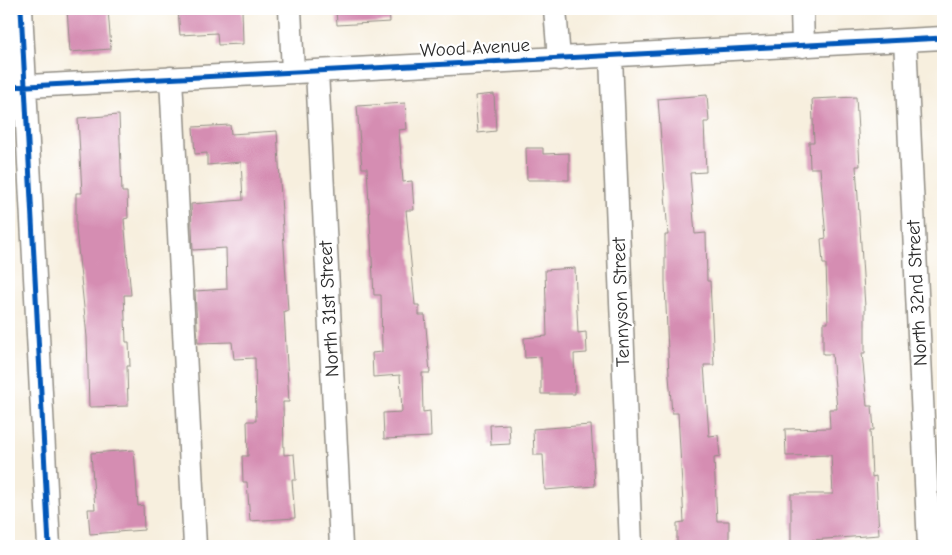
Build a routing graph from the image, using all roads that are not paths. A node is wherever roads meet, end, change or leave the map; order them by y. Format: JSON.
{"nodes":[{"id":1,"x":20,"y":9,"type":"edge"},
{"id":2,"x":290,"y":9,"type":"edge"},
{"id":3,"x":556,"y":9,"type":"edge"},
{"id":4,"x":802,"y":9,"type":"edge"},
{"id":5,"x":943,"y":38,"type":"edge"},
{"id":6,"x":905,"y":40,"type":"junction"},
{"id":7,"x":804,"y":46,"type":"junction"},
{"id":8,"x":611,"y":57,"type":"junction"},
{"id":9,"x":558,"y":59,"type":"junction"},
{"id":10,"x":317,"y":71,"type":"junction"},
{"id":11,"x":293,"y":72,"type":"junction"},
{"id":12,"x":171,"y":78,"type":"junction"},
{"id":13,"x":17,"y":86,"type":"edge"},
{"id":14,"x":49,"y":546,"type":"edge"},
{"id":15,"x":195,"y":546,"type":"edge"},
{"id":16,"x":341,"y":546,"type":"edge"},
{"id":17,"x":631,"y":546,"type":"edge"},
{"id":18,"x":929,"y":546,"type":"edge"}],
"edges":[{"from":1,"to":13,"type":"street"},
{"from":2,"to":11,"type":"street"},
{"from":3,"to":9,"type":"street"},
{"from":4,"to":7,"type":"street"},
{"from":5,"to":6,"type":"street","name":"Wood Avenue"},
{"from":6,"to":7,"type":"street","name":"Wood Avenue"},
{"from":6,"to":18,"type":"street","name":"North 32nd Street"},
{"from":7,"to":8,"type":"street","name":"Wood Avenue"},
{"from":8,"to":9,"type":"street","name":"Wood Avenue"},
{"from":8,"to":17,"type":"street","name":"Tennyson Street"},
{"from":9,"to":10,"type":"street","name":"Wood Avenue"},
{"from":10,"to":11,"type":"street","name":"Wood Avenue"},
{"from":10,"to":16,"type":"street","name":"North 31st Street"},
{"from":11,"to":12,"type":"street","name":"Wood Avenue"},
{"from":12,"to":13,"type":"street","name":"Wood Avenue"},
{"from":12,"to":15,"type":"street"},
{"from":13,"to":14,"type":"street"}]}
